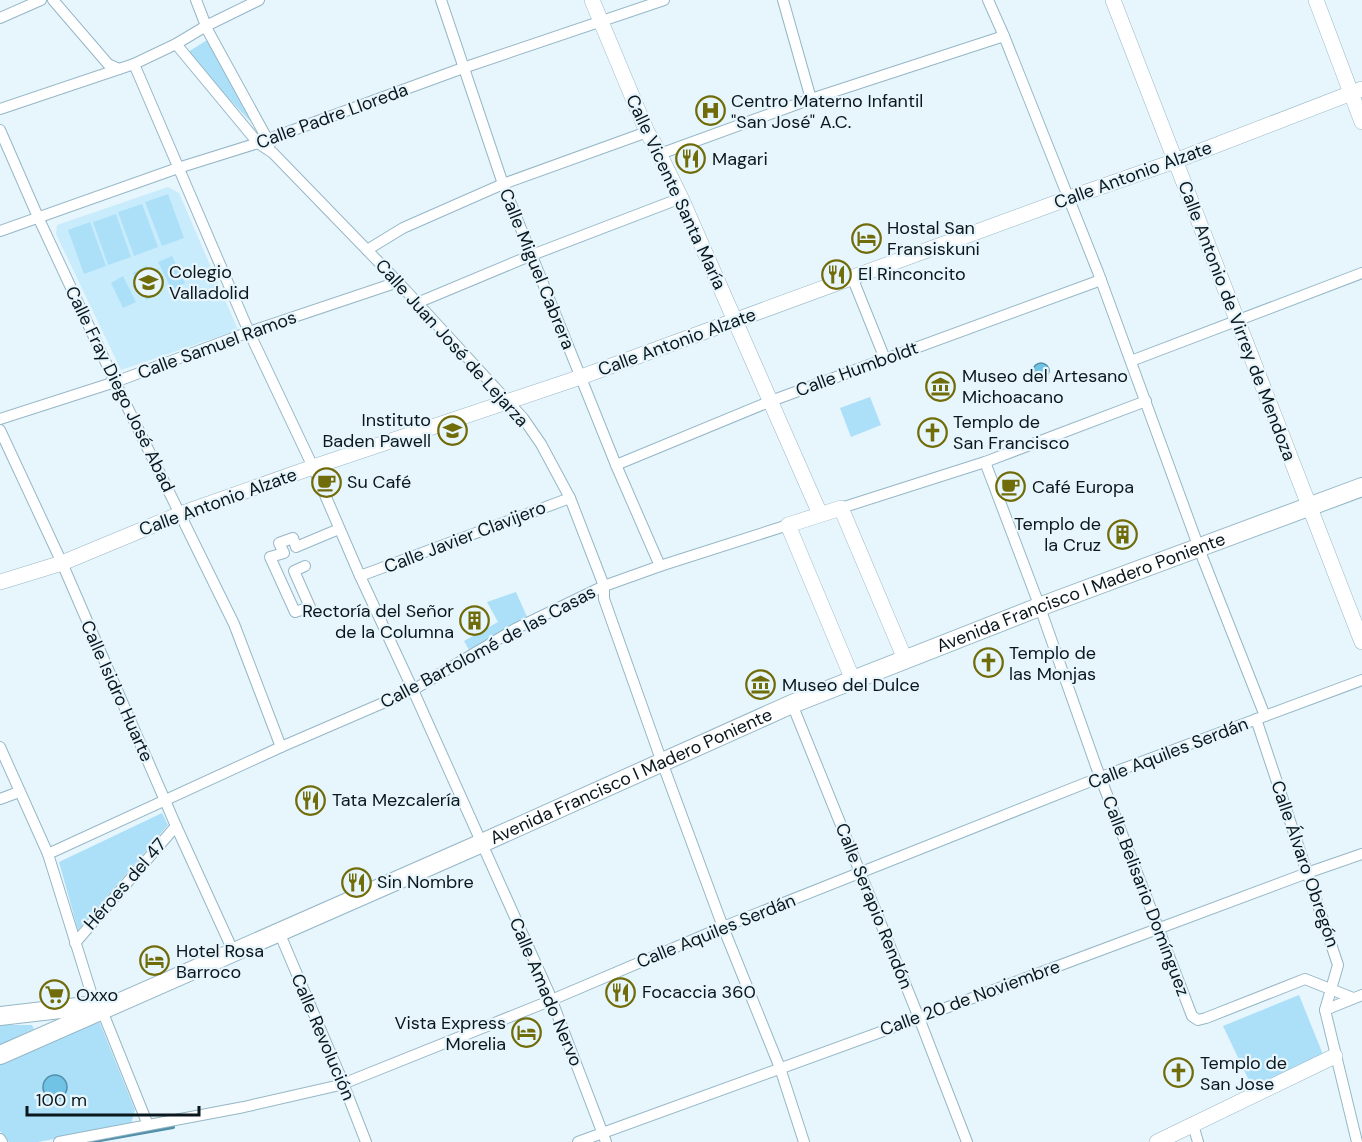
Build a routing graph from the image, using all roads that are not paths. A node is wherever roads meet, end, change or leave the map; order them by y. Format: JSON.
{"nodes":[{"id":1,"x":41,"y":0,"type":"edge"},
{"id":2,"x":53,"y":0,"type":"edge"},
{"id":3,"x":196,"y":0,"type":"edge"},
{"id":4,"x":259,"y":0,"type":"edge"},
{"id":5,"x":441,"y":0,"type":"edge"},
{"id":6,"x":592,"y":0,"type":"edge"},
{"id":7,"x":664,"y":0,"type":"edge"},
{"id":8,"x":783,"y":0,"type":"edge"},
{"id":9,"x":988,"y":0,"type":"edge"},
{"id":10,"x":1113,"y":0,"type":"edge"},
{"id":11,"x":1316,"y":0,"type":"edge"},
{"id":12,"x":0,"y":18,"type":"edge"},
{"id":13,"x":601,"y":21,"type":"junction"},
{"id":14,"x":206,"y":26,"type":"junction"},
{"id":15,"x":1004,"y":36,"type":"junction"},
{"id":16,"x":176,"y":44,"type":"junction"},
{"id":17,"x":134,"y":64,"type":"junction"},
{"id":18,"x":463,"y":68,"type":"junction"},
{"id":19,"x":119,"y":69,"type":"junction"},
{"id":20,"x":1356,"y":92,"type":"edge"},
{"id":21,"x":811,"y":99,"type":"junction"},
{"id":22,"x":0,"y":109,"type":"edge"},
{"id":23,"x":1362,"y":122,"type":"edge"},
{"id":24,"x":0,"y":130,"type":"edge"},
{"id":25,"x":646,"y":132,"type":"junction"},
{"id":26,"x":263,"y":141,"type":"junction"},
{"id":27,"x":660,"y":154,"type":"junction"},
{"id":28,"x":1175,"y":161,"type":"junction"},
{"id":29,"x":178,"y":168,"type":"junction"},
{"id":30,"x":503,"y":184,"type":"junction"},
{"id":31,"x":681,"y":198,"type":"junction"},
{"id":32,"x":1069,"y":198,"type":"junction"},
{"id":33,"x":38,"y":217,"type":"junction"},
{"id":34,"x":0,"y":231,"type":"edge"},
{"id":35,"x":367,"y":250,"type":"junction"},
{"id":36,"x":532,"y":255,"type":"junction"},
{"id":37,"x":1362,"y":273,"type":"edge"},
{"id":38,"x":852,"y":277,"type":"junction"},
{"id":39,"x":1101,"y":280,"type":"junction"},
{"id":40,"x":398,"y":282,"type":"junction"},
{"id":41,"x":417,"y":303,"type":"junction"},
{"id":42,"x":1237,"y":320,"type":"junction"},
{"id":43,"x":735,"y":321,"type":"junction"},
{"id":44,"x":249,"y":332,"type":"junction"},
{"id":45,"x":885,"y":359,"type":"junction"},
{"id":46,"x":1131,"y":361,"type":"junction"},
{"id":47,"x":581,"y":377,"type":"junction"},
{"id":48,"x":115,"y":382,"type":"junction"},
{"id":49,"x":508,"y":401,"type":"junction"},
{"id":50,"x":771,"y":401,"type":"junction"},
{"id":51,"x":1146,"y":401,"type":"junction"},
{"id":52,"x":0,"y":419,"type":"edge"},
{"id":53,"x":0,"y":430,"type":"edge"},
{"id":54,"x":985,"y":462,"type":"junction"},
{"id":55,"x":616,"y":465,"type":"junction"},
{"id":56,"x":313,"y":467,"type":"junction"},
{"id":57,"x":1362,"y":487,"type":"edge"},
{"id":58,"x":570,"y":498,"type":"junction"},
{"id":59,"x":1310,"y":507,"type":"junction"},
{"id":60,"x":841,"y":508,"type":"junction"},
{"id":61,"x":180,"y":514,"type":"junction"},
{"id":62,"x":820,"y":514,"type":"junction"},
{"id":63,"x":788,"y":525,"type":"junction"},
{"id":64,"x":339,"y":528,"type":"junction"},
{"id":65,"x":1199,"y":548,"type":"junction"},
{"id":66,"x":62,"y":563,"type":"junction"},
{"id":67,"x":305,"y":566,"type":"dead end"},
{"id":68,"x":660,"y":566,"type":"junction"},
{"id":69,"x":360,"y":576,"type":"junction"},
{"id":70,"x":0,"y":582,"type":"edge"},
{"id":71,"x":604,"y":586,"type":"junction"},
{"id":72,"x":1039,"y":607,"type":"junction"},
{"id":73,"x":1362,"y":642,"type":"edge"},
{"id":74,"x":905,"y":659,"type":"junction"},
{"id":75,"x":853,"y":680,"type":"junction"},
{"id":76,"x":1362,"y":680,"type":"edge"},
{"id":77,"x":413,"y":690,"type":"junction"},
{"id":78,"x":792,"y":704,"type":"junction"},
{"id":79,"x":1260,"y":718,"type":"junction"},
{"id":80,"x":0,"y":747,"type":"edge"},
{"id":81,"x":281,"y":747,"type":"junction"},
{"id":82,"x":662,"y":762,"type":"junction"},
{"id":83,"x":1101,"y":777,"type":"junction"},
{"id":84,"x":19,"y":792,"type":"junction"},
{"id":85,"x":0,"y":799,"type":"edge"},
{"id":86,"x":165,"y":800,"type":"junction"},
{"id":87,"x":176,"y":826,"type":"junction"},
{"id":88,"x":482,"y":843,"type":"junction"},
{"id":89,"x":48,"y":854,"type":"junction"},
{"id":90,"x":1362,"y":854,"type":"edge"},
{"id":91,"x":860,"y":873,"type":"junction"},
{"id":92,"x":1307,"y":873,"type":"junction"},
{"id":93,"x":723,"y":927,"type":"junction"},
{"id":94,"x":1158,"y":928,"type":"junction"},
{"id":95,"x":279,"y":933,"type":"junction"},
{"id":96,"x":75,"y":943,"type":"junction"},
{"id":97,"x":234,"y":952,"type":"junction"},
{"id":98,"x":1330,"y":989,"type":"junction"},
{"id":99,"x":1357,"y":997,"type":"edge"},
{"id":100,"x":551,"y":999,"type":"junction"},
{"id":101,"x":102,"y":1008,"type":"junction"},
{"id":102,"x":1325,"y":1010,"type":"junction"},
{"id":103,"x":0,"y":1016,"type":"edge"},
{"id":104,"x":919,"y":1018,"type":"junction"},
{"id":105,"x":0,"y":1055,"type":"edge"},
{"id":106,"x":1335,"y":1056,"type":"junction"},
{"id":107,"x":780,"y":1068,"type":"junction"},
{"id":108,"x":343,"y":1083,"type":"junction"},
{"id":109,"x":1357,"y":1117,"type":"edge"},
{"id":110,"x":148,"y":1125,"type":"junction"},
{"id":111,"x":1193,"y":1125,"type":"junction"},
{"id":112,"x":604,"y":1138,"type":"edge"},
{"id":113,"x":59,"y":1142,"type":"edge"},
{"id":114,"x":366,"y":1142,"type":"edge"},
{"id":115,"x":578,"y":1142,"type":"edge"},
{"id":116,"x":804,"y":1142,"type":"edge"},
{"id":117,"x":967,"y":1142,"type":"edge"},
{"id":118,"x":1157,"y":1142,"type":"edge"},
{"id":119,"x":1198,"y":1142,"type":"edge"},
{"id":120,"x":1357,"y":1142,"type":"edge"}],
"edges":[{"from":1,"to":12,"type":"street"},
{"from":2,"to":19,"type":"street"},
{"from":3,"to":14,"type":"street","name":"Calle Juan José de Lejarza"},
{"from":4,"to":14,"type":"street"},
{"from":5,"to":18,"type":"street","name":"Calle Miguel Cabrera"},
{"from":6,"to":13,"type":"street","name":"Calle Vicente Santa María"},
{"from":7,"to":13,"type":"street","name":"Calle Padre Lloreda"},
{"from":8,"to":21,"type":"street"},
{"from":9,"to":15,"type":"street","name":"Calle Álvaro Obregón"},
{"from":10,"to":28,"type":"street","name":"Calle Antonio de Virrey de Mendoza"},
{"from":11,"to":20,"type":"street"},
{"from":13,"to":18,"type":"street","name":"Calle Padre Lloreda"},
{"from":13,"to":25,"type":"street","name":"Calle Vicente Santa María"},
{"from":14,"to":16,"type":"street"},
{"from":14,"to":26,"type":"street","name":"Calle Juan José de Lejarza"},
{"from":15,"to":21,"type":"street"},
{"from":15,"to":32,"type":"street","name":"Calle Álvaro Obregón"},
{"from":16,"to":17,"type":"street"},
{"from":16,"to":26,"type":"street","name":"Calle Juan José de Lejarza"},
{"from":17,"to":19,"type":"street"},
{"from":17,"to":29,"type":"street","name":"Calle Amado Nervo"},
{"from":18,"to":26,"type":"street","name":"Calle Padre Lloreda"},
{"from":18,"to":30,"type":"street","name":"Calle Miguel Cabrera"},
{"from":19,"to":22,"type":"street"},
{"from":20,"to":23,"type":"street"},
{"from":20,"to":28,"type":"street","name":"Calle Antonio Alzate"},
{"from":21,"to":27,"type":"street"},
{"from":24,"to":33,"type":"street","name":"Calle Fray Diego José Abad"},
{"from":25,"to":27,"type":"street","name":"Calle Vicente Santa María"},
{"from":25,"to":30,"type":"street"},
{"from":26,"to":29,"type":"street","name":"Calle Padre Lloreda"},
{"from":26,"to":35,"type":"street","name":"Calle Juan José de Lejarza"},
{"from":27,"to":31,"type":"street","name":"Calle Vicente Santa María"},
{"from":28,"to":32,"type":"street","name":"Calle Antonio Alzate"},
{"from":28,"to":42,"type":"street","name":"Calle Antonio de Virrey de Mendoza"},
{"from":29,"to":33,"type":"street","name":"Calle Padre Lloreda"},
{"from":29,"to":44,"type":"street","name":"Calle Amado Nervo"},
{"from":30,"to":35,"type":"street"},
{"from":30,"to":36,"type":"street","name":"Calle Miguel Cabrera"},
{"from":31,"to":36,"type":"street"},
{"from":31,"to":43,"type":"street","name":"Calle Vicente Santa María"},
{"from":32,"to":38,"type":"street","name":"Calle Antonio Alzate"},
{"from":32,"to":39,"type":"street","name":"Calle Álvaro Obregón"},
{"from":33,"to":34,"type":"street","name":"Calle Padre Lloreda"},
{"from":33,"to":48,"type":"street","name":"Calle Fray Diego José Abad"},
{"from":35,"to":40,"type":"street","name":"Calle Juan José de Lejarza"},
{"from":36,"to":41,"type":"street"},
{"from":36,"to":47,"type":"street","name":"Calle Miguel Cabrera"},
{"from":37,"to":42,"type":"street"},
{"from":38,"to":43,"type":"street","name":"Calle Antonio Alzate"},
{"from":38,"to":45,"type":"street"},
{"from":39,"to":45,"type":"street","name":"Calle Humboldt"},
{"from":39,"to":46,"type":"street","name":"Calle Álvaro Obregón"},
{"from":40,"to":41,"type":"street","name":"Calle Juan José de Lejarza"},
{"from":40,"to":44,"type":"street","name":"Calle Samuel Ramos"},
{"from":41,"to":49,"type":"street","name":"Calle Juan José de Lejarza"},
{"from":42,"to":46,"type":"street"},
{"from":42,"to":59,"type":"street","name":"Calle Antonio de Virrey de Mendoza"},
{"from":43,"to":47,"type":"street","name":"Calle Antonio Alzate"},
{"from":43,"to":50,"type":"street","name":"Calle Vicente Santa María"},
{"from":44,"to":48,"type":"street","name":"Calle Samuel Ramos"},
{"from":44,"to":56,"type":"street","name":"Calle Amado Nervo"},
{"from":45,"to":50,"type":"street","name":"Calle Humboldt"},
{"from":46,"to":51,"type":"street","name":"Calle Álvaro Obregón"},
{"from":47,"to":49,"type":"street","name":"Calle Antonio Alzate"},
{"from":47,"to":55,"type":"street","name":"Calle Miguel Cabrera"},
{"from":48,"to":52,"type":"street","name":"Calle Samuel Ramos"},
{"from":48,"to":61,"type":"street","name":"Calle Fray Diego José Abad"},
{"from":49,"to":56,"type":"street","name":"Calle Antonio Alzate"},
{"from":49,"to":58,"type":"street","name":"Calle Juan José de Lejarza"},
{"from":50,"to":55,"type":"street","name":"Calle Humboldt"},
{"from":50,"to":62,"type":"street","name":"Calle Vicente Santa María"},
{"from":51,"to":54,"type":"street","name":"Calle Bartolomé de las Casas"},
{"from":51,"to":65,"type":"street","name":"Calle Álvaro Obregón"},
{"from":53,"to":66,"type":"street","name":"Calle Isidro Huarte"},
{"from":54,"to":60,"type":"street","name":"Calle Bartolomé de las Casas"},
{"from":54,"to":72,"type":"street","name":"Calle Belisario Domínguez"},
{"from":55,"to":68,"type":"street","name":"Calle Miguel Cabrera"},
{"from":56,"to":61,"type":"street","name":"Calle Antonio Alzate"},
{"from":56,"to":64,"type":"street","name":"Calle Amado Nervo"},
{"from":57,"to":59,"type":"main road","name":"Avenida Francisco I Madero Poniente"},
{"from":58,"to":69,"type":"street","name":"Calle Javier Clavijero"},
{"from":58,"to":71,"type":"street","name":"Calle Juan José de Lejarza"},
{"from":59,"to":65,"type":"main road","name":"Avenida Francisco I Madero Poniente"},
{"from":59,"to":73,"type":"street","name":"Calle Antonio de Virrey de Mendoza"},
{"from":60,"to":62,"type":"street","name":"Calle Bartolomé de las Casas"},
{"from":60,"to":74,"type":"street"},
{"from":61,"to":66,"type":"street","name":"Calle Antonio Alzate"},
{"from":61,"to":81,"type":"street","name":"Calle Fray Diego José Abad"},
{"from":62,"to":63,"type":"street","name":"Calle Bartolomé de las Casas"},
{"from":63,"to":68,"type":"street","name":"Calle Bartolomé de las Casas"},
{"from":63,"to":75,"type":"street"},
{"from":64,"to":67,"type":"street"},
{"from":64,"to":69,"type":"street","name":"Calle Amado Nervo"},
{"from":65,"to":72,"type":"main road","name":"Avenida Francisco I Madero Poniente"},
{"from":65,"to":79,"type":"street","name":"Calle Álvaro Obregón"},
{"from":66,"to":70,"type":"street","name":"Calle Antonio Alzate"},
{"from":66,"to":86,"type":"street","name":"Calle Isidro Huarte"},
{"from":68,"to":71,"type":"street","name":"Calle Bartolomé de las Casas"},
{"from":69,"to":77,"type":"street","name":"Calle Amado Nervo"},
{"from":71,"to":77,"type":"street","name":"Calle Bartolomé de las Casas"},
{"from":71,"to":82,"type":"street","name":"Calle Juan José de Lejarza"},
{"from":72,"to":74,"type":"main road","name":"Avenida Francisco I Madero Poniente"},
{"from":72,"to":83,"type":"street","name":"Calle Belisario Domínguez"},
{"from":74,"to":75,"type":"main road","name":"Avenida Francisco I Madero Poniente"},
{"from":75,"to":78,"type":"main road","name":"Avenida Francisco I Madero Poniente"},
{"from":76,"to":79,"type":"street","name":"Calle Aquiles Serdán"},
{"from":77,"to":81,"type":"street","name":"Calle Bartolomé de las Casas"},
{"from":77,"to":88,"type":"street","name":"Calle Amado Nervo"},
{"from":78,"to":82,"type":"main road","name":"Avenida Francisco I Madero Poniente"},
{"from":78,"to":91,"type":"street","name":"Calle Serapio Rendón"},
{"from":79,"to":83,"type":"street","name":"Calle Aquiles Serdán"},
{"from":79,"to":92,"type":"street","name":"Calle Álvaro Obregón"},
{"from":80,"to":84,"type":"street"},
{"from":81,"to":86,"type":"street","name":"Calle Bartolomé de las Casas"},
{"from":82,"to":88,"type":"main road","name":"Avenida Francisco I Madero Poniente"},
{"from":82,"to":93,"type":"street","name":"Calle Juan José de Lejarza"},
{"from":83,"to":91,"type":"street","name":"Calle Aquiles Serdán"},
{"from":83,"to":94,"type":"street","name":"Calle Belisario Domínguez"},
{"from":84,"to":85,"type":"street"},
{"from":84,"to":89,"type":"street"},
{"from":86,"to":87,"type":"street","name":"Calle Isidro Huarte"},
{"from":86,"to":89,"type":"street","name":"Calle Bartolomé de las Casas"},
{"from":87,"to":96,"type":"street","name":"Héroes del 47"},
{"from":87,"to":97,"type":"street","name":"Calle Isidro Huarte"},
{"from":88,"to":95,"type":"main road","name":"Avenida Francisco I Madero Poniente"},
{"from":88,"to":100,"type":"street","name":"Calle Amado Nervo"},
{"from":89,"to":96,"type":"street"},
{"from":90,"to":92,"type":"street","name":"Calle 20 de Noviembre"},
{"from":91,"to":93,"type":"street","name":"Calle Aquiles Serdán"},
{"from":91,"to":104,"type":"street","name":"Calle Serapio Rendón"},
{"from":92,"to":94,"type":"street","name":"Calle 20 de Noviembre"},
{"from":92,"to":98,"type":"street","name":"Calle Álvaro Obregón"},
{"from":93,"to":100,"type":"street","name":"Calle Aquiles Serdán"},
{"from":93,"to":107,"type":"street","name":"Calle Juan José de Lejarza"},
{"from":94,"to":98,"type":"street","name":"Calle Belisario Domínguez"},
{"from":94,"to":104,"type":"street","name":"Calle 20 de Noviembre"},
{"from":95,"to":97,"type":"main road","name":"Avenida Francisco I Madero Poniente"},
{"from":95,"to":108,"type":"street","name":"Calle Revolución"},
{"from":96,"to":101,"type":"street"},
{"from":97,"to":101,"type":"main road","name":"Avenida Francisco I Madero Poniente"},
{"from":98,"to":99,"type":"street"},
{"from":98,"to":102,"type":"street","name":"Calle Álvaro Obregón"},
{"from":99,"to":102,"type":"street"},
{"from":100,"to":108,"type":"street","name":"Calle Aquiles Serdán"},
{"from":100,"to":112,"type":"street","name":"Calle Amado Nervo"},
{"from":101,"to":103,"type":"main road"},
{"from":101,"to":105,"type":"main road","name":"Avenida Francisco I Madero Poniente"},
{"from":101,"to":110,"type":"street"},
{"from":102,"to":106,"type":"street"},
{"from":104,"to":107,"type":"street","name":"Calle 20 de Noviembre"},
{"from":104,"to":117,"type":"street","name":"Calle Serapio Rendón"},
{"from":106,"to":109,"type":"street"},
{"from":106,"to":111,"type":"street"},
{"from":107,"to":112,"type":"street","name":"Calle 20 de Noviembre"},
{"from":107,"to":116,"type":"street","name":"Calle Juan José de Lejarza"},
{"from":108,"to":110,"type":"street","name":"Calle Aquiles Serdán"},
{"from":108,"to":114,"type":"street","name":"Calle Revolución"},
{"from":109,"to":120,"type":"street"},
{"from":110,"to":113,"type":"street","name":"Calle Aquiles Serdán"},
{"from":111,"to":118,"type":"street"},
{"from":111,"to":119,"type":"street"},
{"from":112,"to":115,"type":"street","name":"Calle 20 de Noviembre"}]}
